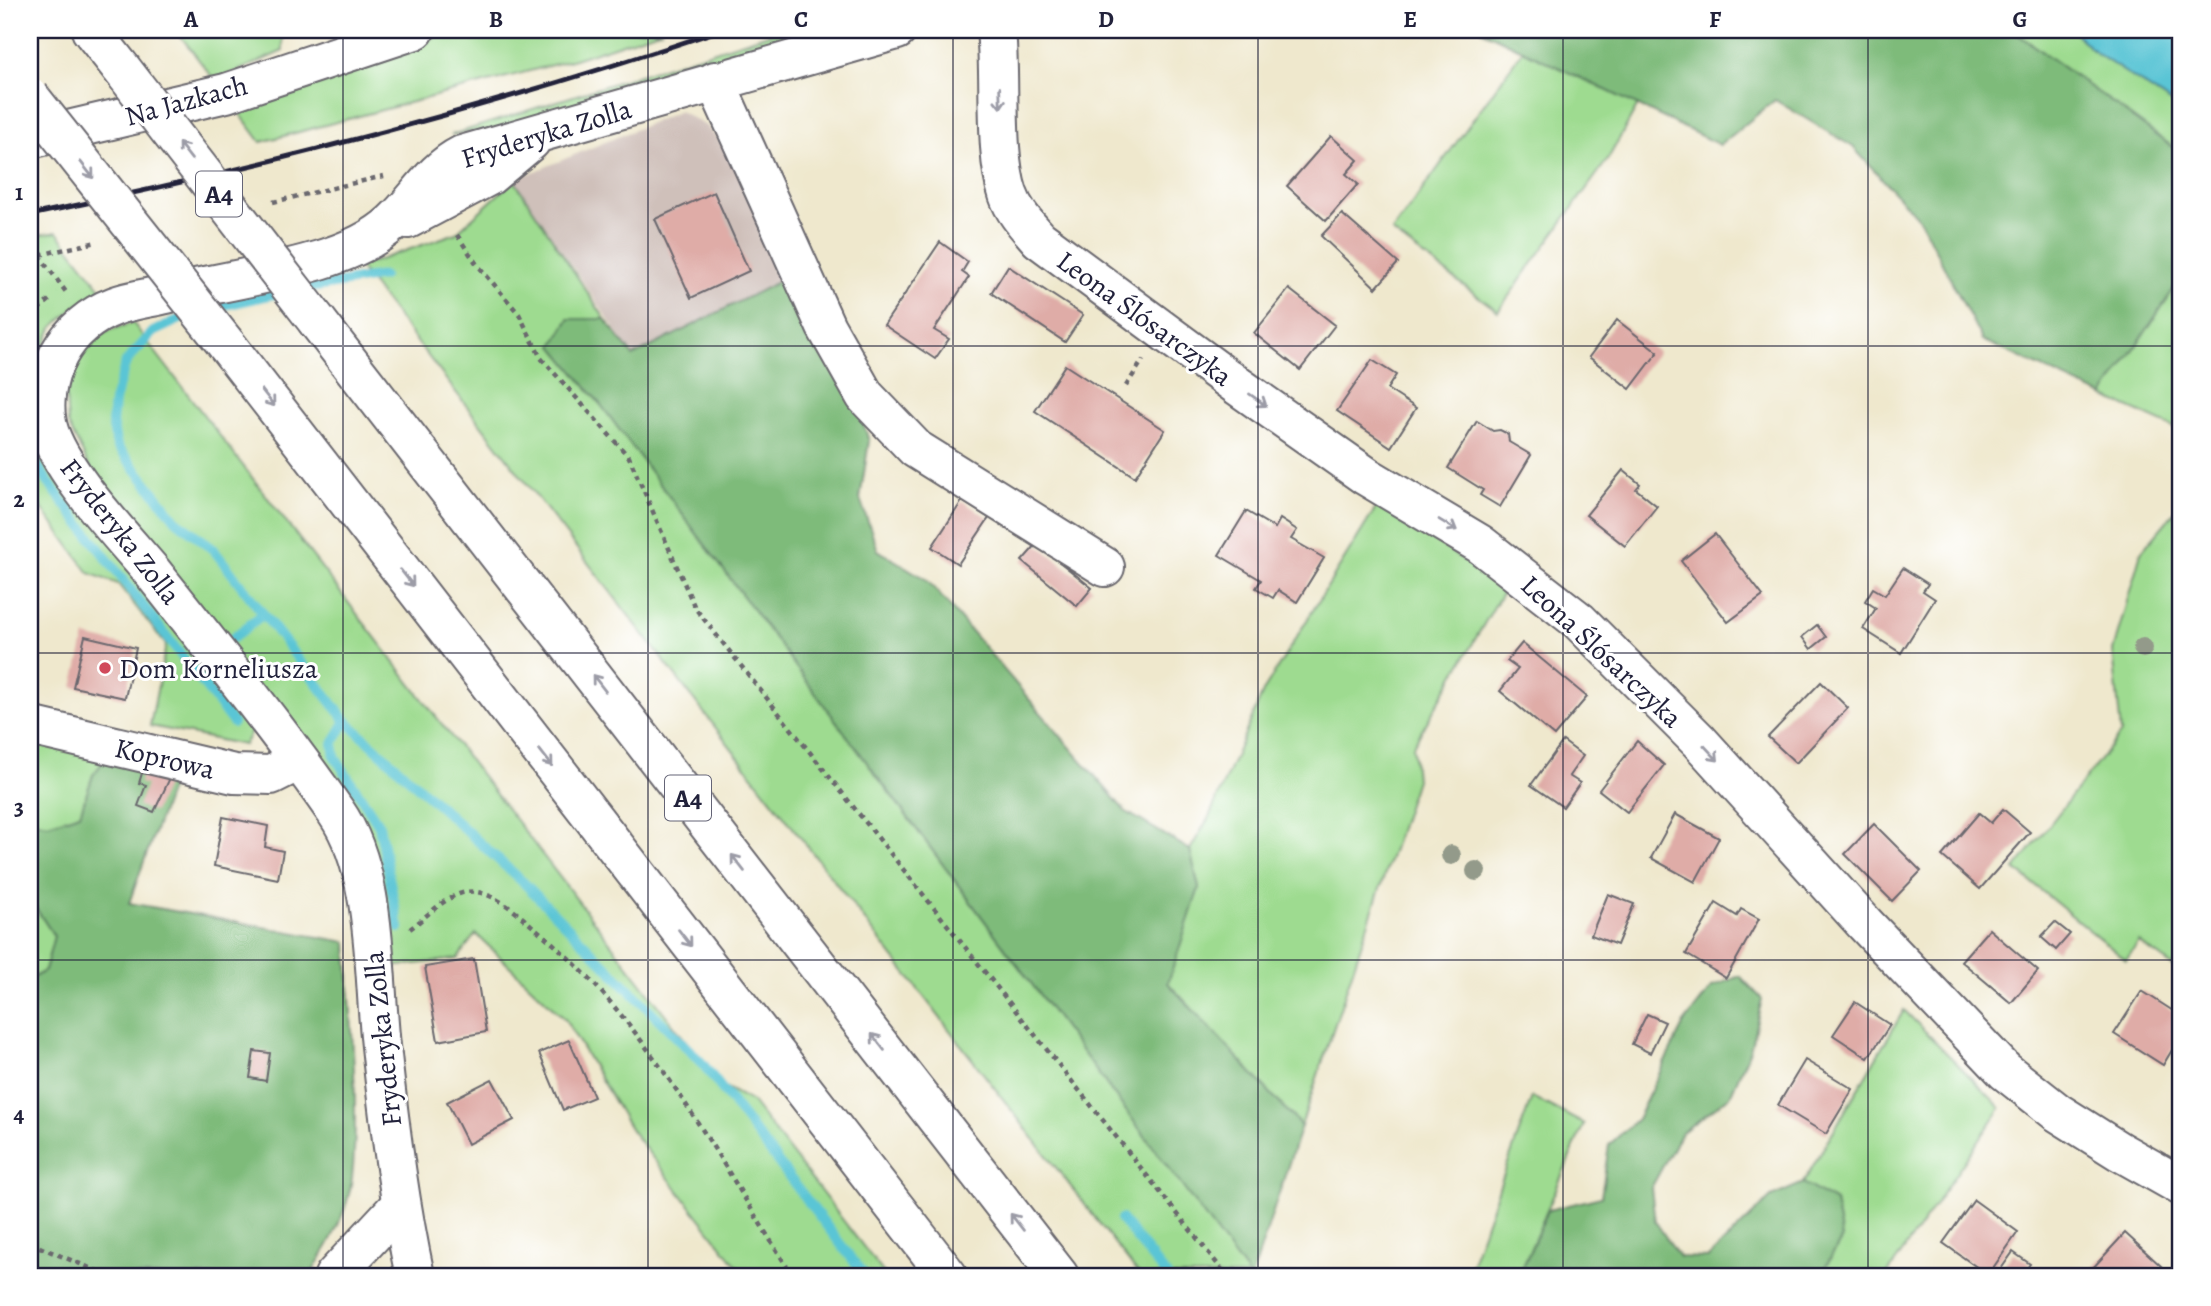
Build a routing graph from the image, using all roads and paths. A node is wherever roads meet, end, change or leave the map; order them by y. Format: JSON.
{"nodes":[{"id":1,"x":91,"y":30,"type":"edge"},
{"id":2,"x":415,"y":30,"type":"edge"},
{"id":3,"x":897,"y":30,"type":"edge"},
{"id":4,"x":996,"y":30,"type":"edge"},
{"id":5,"x":332,"y":41,"type":"edge"},
{"id":6,"x":715,"y":82,"type":"junction"},
{"id":7,"x":30,"y":97,"type":"edge"},
{"id":8,"x":538,"y":135,"type":"junction"},
{"id":9,"x":30,"y":139,"type":"edge"},
{"id":10,"x":437,"y":203,"type":"junction"},
{"id":11,"x":379,"y":234,"type":"junction"},
{"id":12,"x":63,"y":288,"type":"dead end"},
{"id":13,"x":30,"y":316,"type":"edge"},
{"id":14,"x":1147,"y":353,"type":"dead end"},
{"id":15,"x":1126,"y":386,"type":"dead end"},
{"id":16,"x":1105,"y":567,"type":"dead end"},
{"id":17,"x":30,"y":726,"type":"edge"},
{"id":18,"x":299,"y":761,"type":"junction"},
{"id":19,"x":371,"y":945,"type":"junction"},
{"id":20,"x":2181,"y":1186,"type":"edge"},
{"id":21,"x":401,"y":1204,"type":"junction"},
{"id":22,"x":30,"y":1243,"type":"edge"},
{"id":23,"x":109,"y":1276,"type":"edge"},
{"id":24,"x":334,"y":1276,"type":"edge"},
{"id":25,"x":415,"y":1276,"type":"edge"},
{"id":26,"x":793,"y":1276,"type":"edge"},
{"id":27,"x":948,"y":1276,"type":"edge"},
{"id":28,"x":1059,"y":1276,"type":"edge"},
{"id":29,"x":1227,"y":1276,"type":"edge"}],
"edges":[{"from":28,"to":1,"type":"main road","number":"A4","one_way":true,"bridge":true},
{"from":2,"to":5,"type":"main road","name":"Na Jazkach"},
{"from":3,"to":6,"type":"main road","name":"Fryderyka Zolla"},
{"from":4,"to":20,"type":"main road","name":"Leona Ślósarczyka","one_way":true},
{"from":5,"to":9,"type":"main road","name":"Na Jazkach"},
{"from":6,"to":8,"type":"main road","name":"Fryderyka Zolla"},
{"from":6,"to":16,"type":"main road"},
{"from":7,"to":27,"type":"main road","one_way":true,"bridge":true},
{"from":8,"to":10,"type":"main road"},
{"from":8,"to":11,"type":"main road","name":"Fryderyka Zolla"},
{"from":10,"to":11,"type":"main road"},
{"from":10,"to":29,"type":"path"},
{"from":11,"to":18,"type":"main road","name":"Fryderyka Zolla"},
{"from":12,"to":13,"type":"path"},
{"from":14,"to":15,"type":"path"},
{"from":17,"to":18,"type":"main road","name":"Koprowa"},
{"from":18,"to":19,"type":"main road","name":"Fryderyka Zolla"},
{"from":19,"to":21,"type":"main road","name":"Fryderyka Zolla"},
{"from":19,"to":26,"type":"path"},
{"from":21,"to":24,"type":"main road"},
{"from":21,"to":25,"type":"main road","name":"Fryderyka Zolla"},
{"from":22,"to":23,"type":"path"}]}
